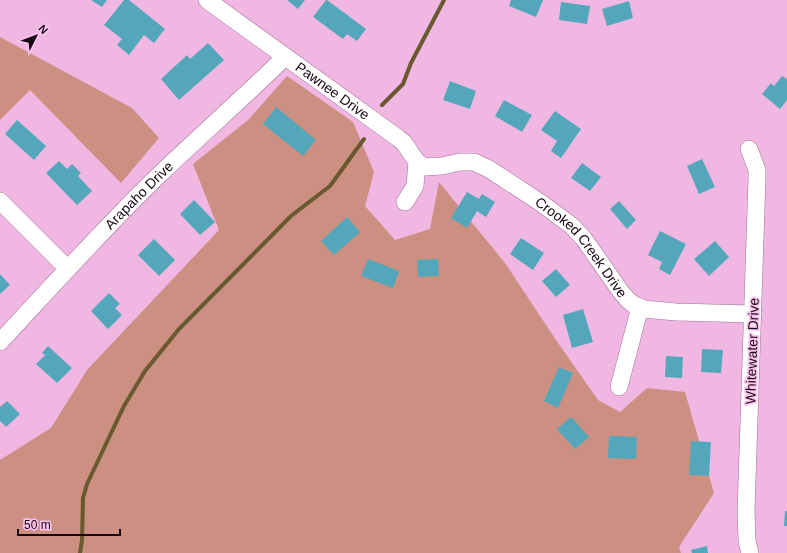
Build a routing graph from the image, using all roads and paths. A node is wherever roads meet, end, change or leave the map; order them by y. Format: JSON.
{"nodes":[{"id":1,"x":207,"y":0,"type":"edge"},
{"id":2,"x":285,"y":57,"type":"junction"},
{"id":3,"x":749,"y":149,"type":"dead end"},
{"id":4,"x":417,"y":162,"type":"junction"},
{"id":5,"x":0,"y":201,"type":"edge"},
{"id":6,"x":405,"y":202,"type":"dead end"},
{"id":7,"x":68,"y":269,"type":"junction"},
{"id":8,"x":640,"y":307,"type":"junction"},
{"id":9,"x":753,"y":314,"type":"junction"},
{"id":10,"x":0,"y":342,"type":"edge"},
{"id":11,"x":619,"y":387,"type":"dead end"},
{"id":12,"x":750,"y":553,"type":"edge"}],
"edges":[{"from":1,"to":2,"type":"street","name":"Pawnee Drive"},
{"from":2,"to":4,"type":"street","name":"Pawnee Drive"},
{"from":2,"to":7,"type":"street","name":"Arapaho Drive"},
{"from":3,"to":9,"type":"street","name":"Whitewater Drive"},
{"from":4,"to":6,"type":"street"},
{"from":4,"to":8,"type":"street","name":"Crooked Creek Drive"},
{"from":5,"to":7,"type":"street"},
{"from":7,"to":10,"type":"street","name":"Arapaho Drive"},
{"from":8,"to":9,"type":"street","name":"Crooked Creek Drive"},
{"from":8,"to":11,"type":"street"},
{"from":9,"to":12,"type":"street","name":"Whitewater Drive"}]}
